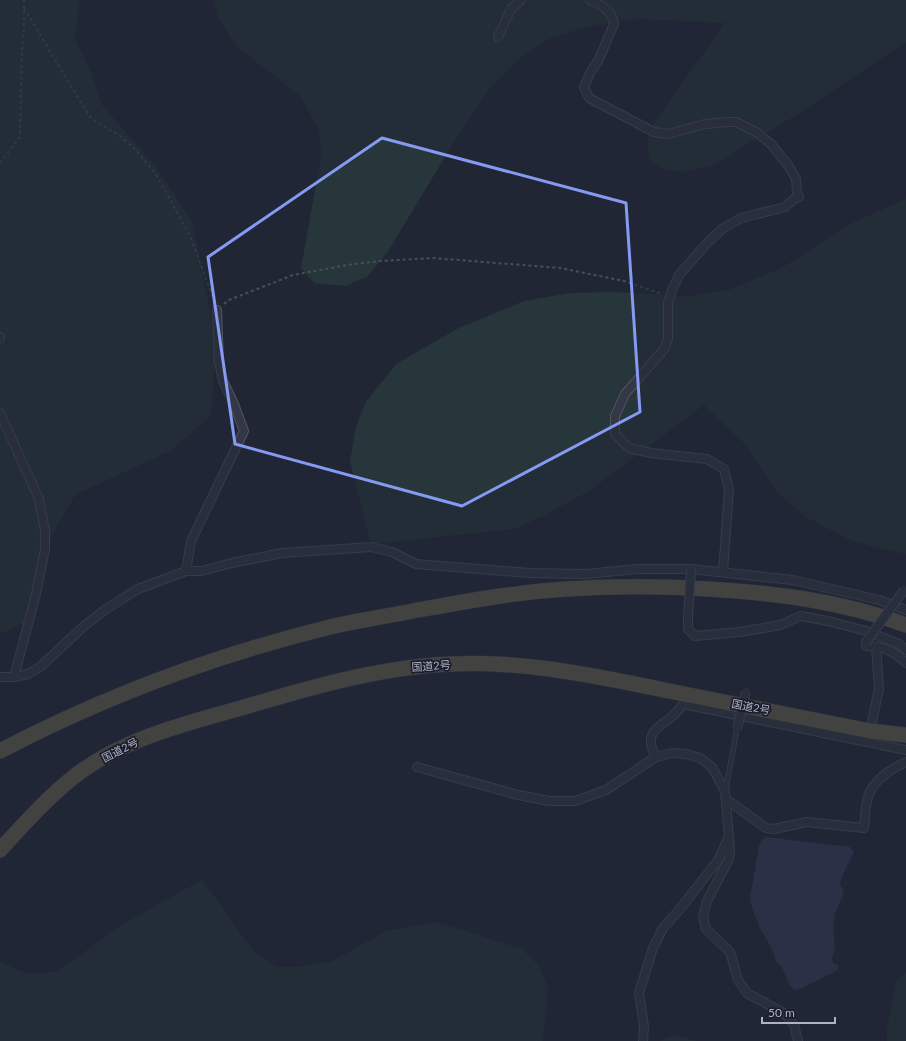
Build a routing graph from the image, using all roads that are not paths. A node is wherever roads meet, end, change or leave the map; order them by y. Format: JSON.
{"nodes":[{"id":1,"x":521,"y":0,"type":"edge"},
{"id":2,"x":590,"y":0,"type":"edge"},
{"id":3,"x":498,"y":37,"type":"dead end"},
{"id":4,"x":217,"y":310,"type":"road end"},
{"id":5,"x":0,"y":413,"type":"edge"},
{"id":6,"x":691,"y":569,"type":"junction"},
{"id":7,"x":186,"y":571,"type":"junction"},
{"id":8,"x":723,"y":572,"type":"junction"},
{"id":9,"x":904,"y":590,"type":"dead end"},
{"id":10,"x":906,"y":610,"type":"edge"},
{"id":11,"x":906,"y":625,"type":"edge"},
{"id":12,"x":876,"y":647,"type":"junction"},
{"id":13,"x":906,"y":650,"type":"edge"},
{"id":14,"x":906,"y":663,"type":"edge"},
{"id":15,"x":0,"y":677,"type":"edge"},
{"id":16,"x":14,"y":677,"type":"junction"},
{"id":17,"x":746,"y":692,"type":"dead end"},
{"id":18,"x":738,"y":728,"type":"joint"},
{"id":19,"x":870,"y":731,"type":"junction"},
{"id":20,"x":906,"y":735,"type":"edge"},
{"id":21,"x":906,"y":750,"type":"edge"},
{"id":22,"x":0,"y":752,"type":"edge"},
{"id":23,"x":656,"y":757,"type":"junction"},
{"id":24,"x":906,"y":762,"type":"edge"},
{"id":25,"x":417,"y":767,"type":"dead end"},
{"id":26,"x":726,"y":795,"type":"junction"},
{"id":27,"x":728,"y":838,"type":"junction"},
{"id":28,"x":0,"y":850,"type":"edge"},
{"id":29,"x":643,"y":1041,"type":"edge"},
{"id":30,"x":798,"y":1041,"type":"edge"}],
"edges":[{"from":1,"to":3,"type":"street"},
{"from":2,"to":8,"type":"street"},
{"from":4,"to":7,"type":"street"},
{"from":5,"to":16,"type":"street"},
{"from":6,"to":7,"type":"street"},
{"from":6,"to":8,"type":"street"},
{"from":6,"to":13,"type":"street","bridge":true},
{"from":7,"to":16,"type":"street"},
{"from":8,"to":10,"type":"street"},
{"from":9,"to":12,"type":"street","bridge":true},
{"from":11,"to":22,"type":"highway"},
{"from":12,"to":14,"type":"street"},
{"from":12,"to":19,"type":"street"},
{"from":15,"to":16,"type":"street"},
{"from":17,"to":18,"type":"street","bridge":true},
{"from":18,"to":26,"type":"lane"},
{"from":19,"to":20,"type":"highway","name":"国道2号"},
{"from":19,"to":28,"type":"highway","name":"国道2号"},
{"from":21,"to":23,"type":"street"},
{"from":23,"to":25,"type":"street"},
{"from":23,"to":26,"type":"street"},
{"from":24,"to":26,"type":"street"},
{"from":26,"to":27,"type":"street"},
{"from":27,"to":29,"type":"street"},
{"from":27,"to":30,"type":"street"}]}
